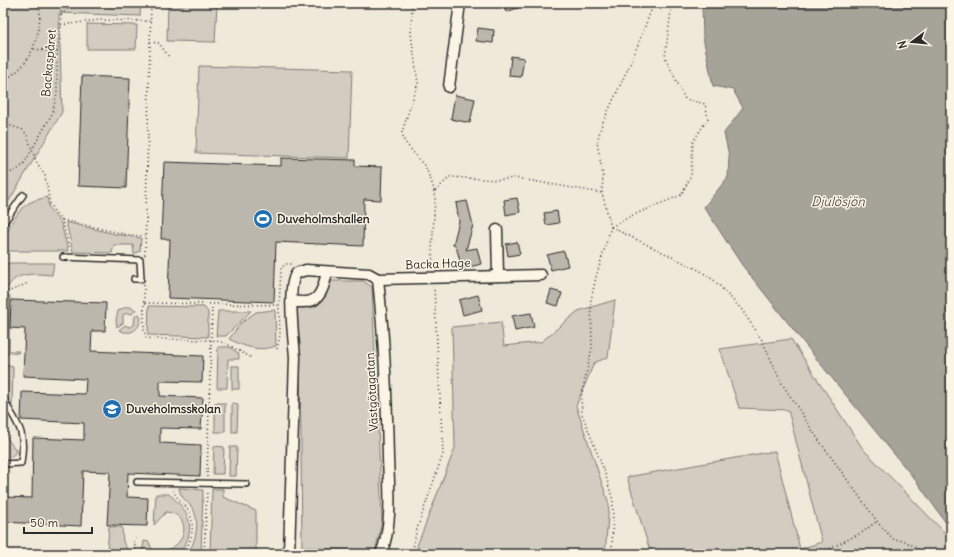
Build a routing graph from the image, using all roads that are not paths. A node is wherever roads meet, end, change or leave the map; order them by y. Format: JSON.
{"nodes":[{"id":1,"x":460,"y":3,"type":"edge"},
{"id":2,"x":449,"y":87,"type":"dead end"},
{"id":3,"x":23,"y":195,"type":"dead end"},
{"id":4,"x":3,"y":224,"type":"edge"},
{"id":5,"x":497,"y":230,"type":"dead end"},
{"id":6,"x":63,"y":257,"type":"dead end"},
{"id":7,"x":327,"y":272,"type":"junction"},
{"id":8,"x":541,"y":275,"type":"dead end"},
{"id":9,"x":498,"y":276,"type":"junction"},
{"id":10,"x":134,"y":279,"type":"dead end"},
{"id":11,"x":378,"y":279,"type":"junction"},
{"id":12,"x":292,"y":301,"type":"junction"},
{"id":13,"x":3,"y":399,"type":"edge"},
{"id":14,"x":3,"y":464,"type":"edge"},
{"id":15,"x":136,"y":482,"type":"dead end"},
{"id":16,"x":246,"y":484,"type":"dead end"},
{"id":17,"x":289,"y":554,"type":"edge"},
{"id":18,"x":381,"y":554,"type":"edge"}],
"edges":[{"from":1,"to":2,"type":"street"},
{"from":3,"to":4,"type":"lane"},
{"from":5,"to":9,"type":"street"},
{"from":6,"to":10,"type":"lane"},
{"from":7,"to":11,"type":"street"},
{"from":7,"to":12,"type":"street"},
{"from":7,"to":12,"type":"street"},
{"from":8,"to":9,"type":"street","name":"Backa Hage"},
{"from":9,"to":11,"type":"street","name":"Backa Hage"},
{"from":11,"to":18,"type":"street","name":"Västgötagatan"},
{"from":12,"to":17,"type":"street"},
{"from":13,"to":14,"type":"lane"},
{"from":15,"to":16,"type":"lane"}]}
